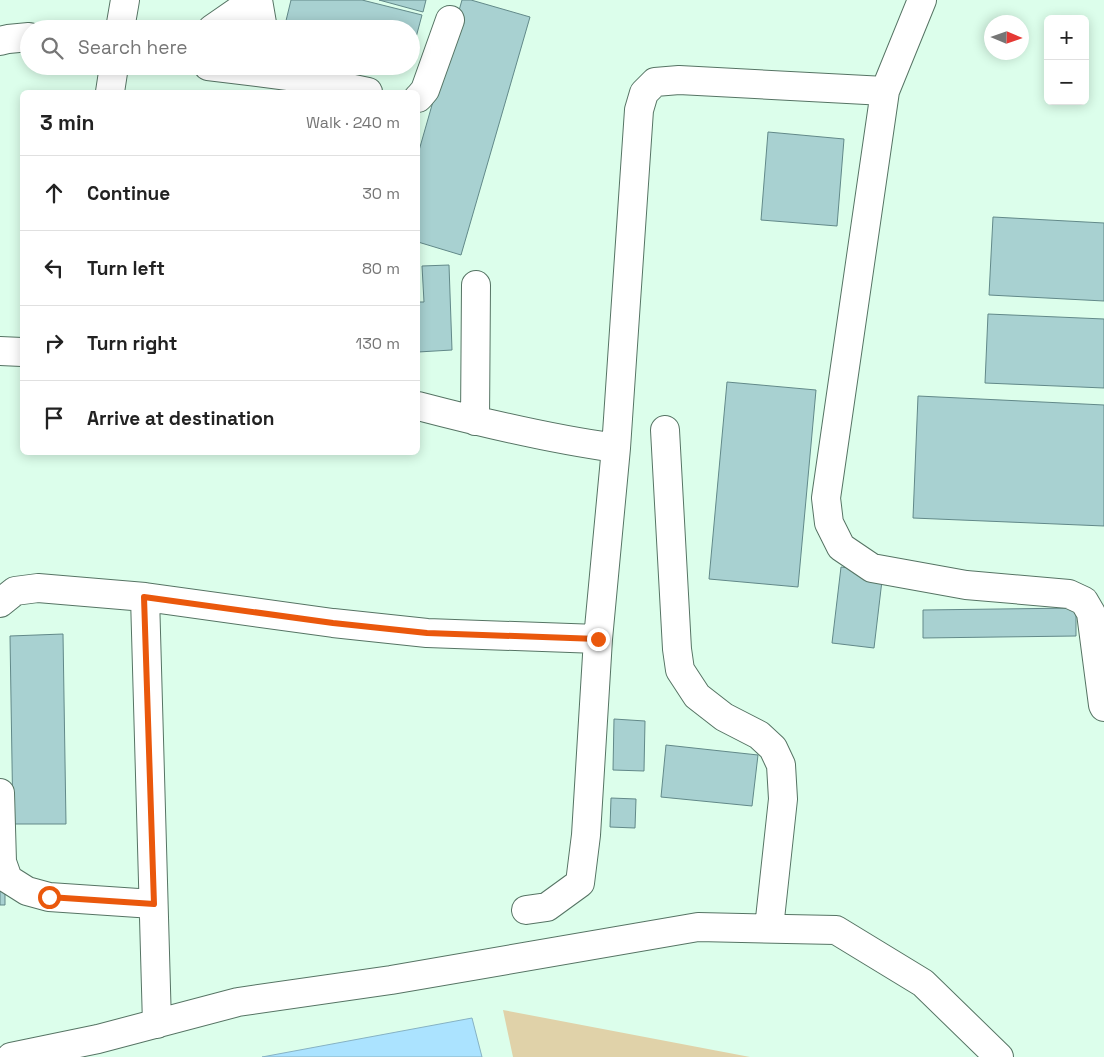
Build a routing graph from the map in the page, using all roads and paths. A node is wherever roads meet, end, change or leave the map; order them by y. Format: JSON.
{"nodes":[{"id":1,"x":125,"y":0,"type":"edge"},
{"id":2,"x":256,"y":0,"type":"edge"},
{"id":3,"x":922,"y":0,"type":"edge"},
{"id":4,"x":122,"y":20,"type":"edge"},
{"id":5,"x":226,"y":20,"type":"edge"},
{"id":6,"x":261,"y":20,"type":"edge"},
{"id":7,"x":450,"y":20,"type":"dead end"},
{"id":8,"x":20,"y":38,"type":"edge"},
{"id":9,"x":0,"y":41,"type":"edge"},
{"id":10,"x":113,"y":75,"type":"edge"},
{"id":11,"x":269,"y":75,"type":"edge"},
{"id":12,"x":283,"y":77,"type":"edge"},
{"id":13,"x":110,"y":90,"type":"edge"},
{"id":14,"x":357,"y":90,"type":"edge"},
{"id":15,"x":885,"y":91,"type":"junction"},
{"id":16,"x":420,"y":96,"type":"edge"},
{"id":17,"x":476,"y":285,"type":"dead end"},
{"id":18,"x":0,"y":351,"type":"edge"},
{"id":19,"x":20,"y":352,"type":"edge"},
{"id":20,"x":420,"y":406,"type":"edge"},
{"id":21,"x":475,"y":420,"type":"junction"},
{"id":22,"x":666,"y":430,"type":"dead end"},
{"id":23,"x":616,"y":448,"type":"junction"},
{"id":24,"x":144,"y":597,"type":"junction"},
{"id":25,"x":0,"y":603,"type":"edge"},
{"id":26,"x":598,"y":639,"type":"junction"},
{"id":27,"x":1104,"y":707,"type":"edge"},
{"id":28,"x":0,"y":793,"type":"edge"},
{"id":29,"x":154,"y":904,"type":"junction"},
{"id":30,"x":526,"y":910,"type":"dead end"},
{"id":31,"x":769,"y":928,"type":"junction"},
{"id":32,"x":157,"y":1024,"type":"junction"},
{"id":33,"x":11,"y":1057,"type":"edge"},
{"id":34,"x":999,"y":1057,"type":"edge"}],
"edges":[{"from":1,"to":4,"type":"lane"},
{"from":2,"to":5,"type":"lane"},
{"from":2,"to":6,"type":"lane"},
{"from":3,"to":15,"type":"lane"},
{"from":7,"to":16,"type":"lane"},
{"from":8,"to":9,"type":"lane"},
{"from":10,"to":13,"type":"lane"},
{"from":11,"to":12,"type":"lane"},
{"from":12,"to":14,"type":"lane"},
{"from":15,"to":23,"type":"lane"},
{"from":15,"to":27,"type":"lane"},
{"from":17,"to":21,"type":"lane"},
{"from":18,"to":19,"type":"lane"},
{"from":20,"to":21,"type":"lane"},
{"from":21,"to":23,"type":"lane"},
{"from":22,"to":31,"type":"lane"},
{"from":23,"to":26,"type":"lane"},
{"from":24,"to":25,"type":"lane"},
{"from":24,"to":26,"type":"lane"},
{"from":24,"to":29,"type":"lane"},
{"from":26,"to":30,"type":"lane"},
{"from":28,"to":29,"type":"lane"},
{"from":29,"to":32,"type":"lane"},
{"from":31,"to":32,"type":"lane"},
{"from":31,"to":34,"type":"lane"},
{"from":32,"to":33,"type":"lane"}]}
